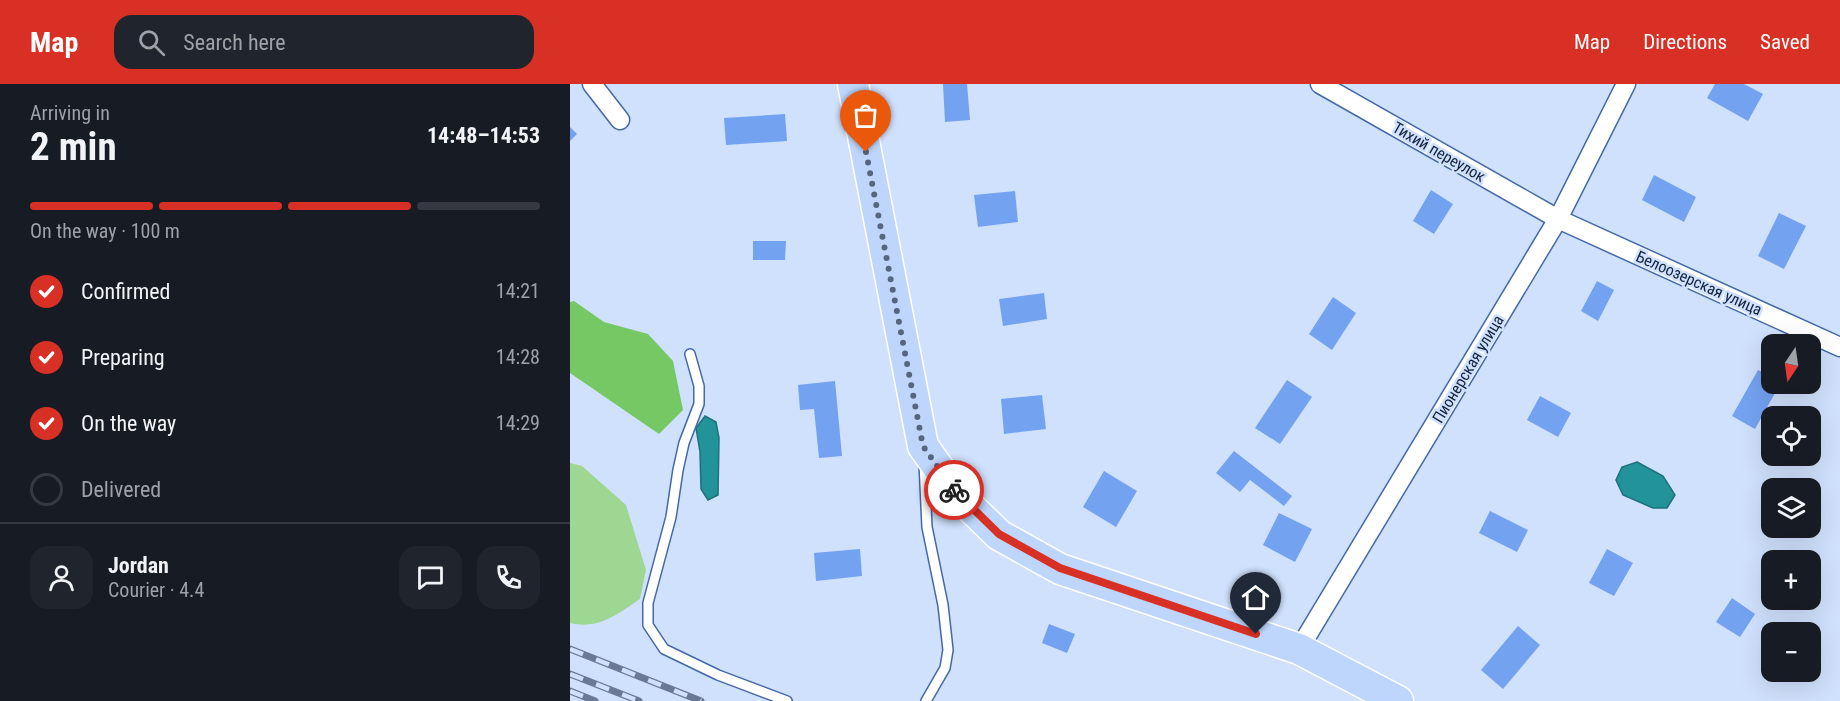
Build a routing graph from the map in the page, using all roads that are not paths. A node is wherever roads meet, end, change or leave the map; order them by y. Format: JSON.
{"nodes":[{"id":1,"x":592,"y":84,"type":"edge"},
{"id":2,"x":853,"y":84,"type":"edge"},
{"id":3,"x":1320,"y":84,"type":"edge"},
{"id":4,"x":1626,"y":84,"type":"edge"},
{"id":5,"x":620,"y":120,"type":"dead end"},
{"id":6,"x":1558,"y":219,"type":"junction"},
{"id":7,"x":1840,"y":347,"type":"edge"},
{"id":8,"x":690,"y":354,"type":"dead end"},
{"id":9,"x":923,"y":446,"type":"junction"},
{"id":10,"x":1299,"y":649,"type":"junction"},
{"id":11,"x":787,"y":701,"type":"edge"},
{"id":12,"x":926,"y":701,"type":"edge"},
{"id":13,"x":1398,"y":701,"type":"edge"}],
"edges":[{"from":1,"to":5,"type":"street"},
{"from":2,"to":9,"type":"main road"},
{"from":3,"to":6,"type":"street","name":"Тихий переулок"},
{"from":4,"to":6,"type":"street","name":"Пионерская улица"},
{"from":6,"to":7,"type":"street","name":"Белоозерская улица"},
{"from":6,"to":10,"type":"street","name":"Пионерская улица"},
{"from":8,"to":11,"type":"lane"},
{"from":9,"to":10,"type":"main road"},
{"from":9,"to":12,"type":"lane"},
{"from":10,"to":13,"type":"main road"}]}
